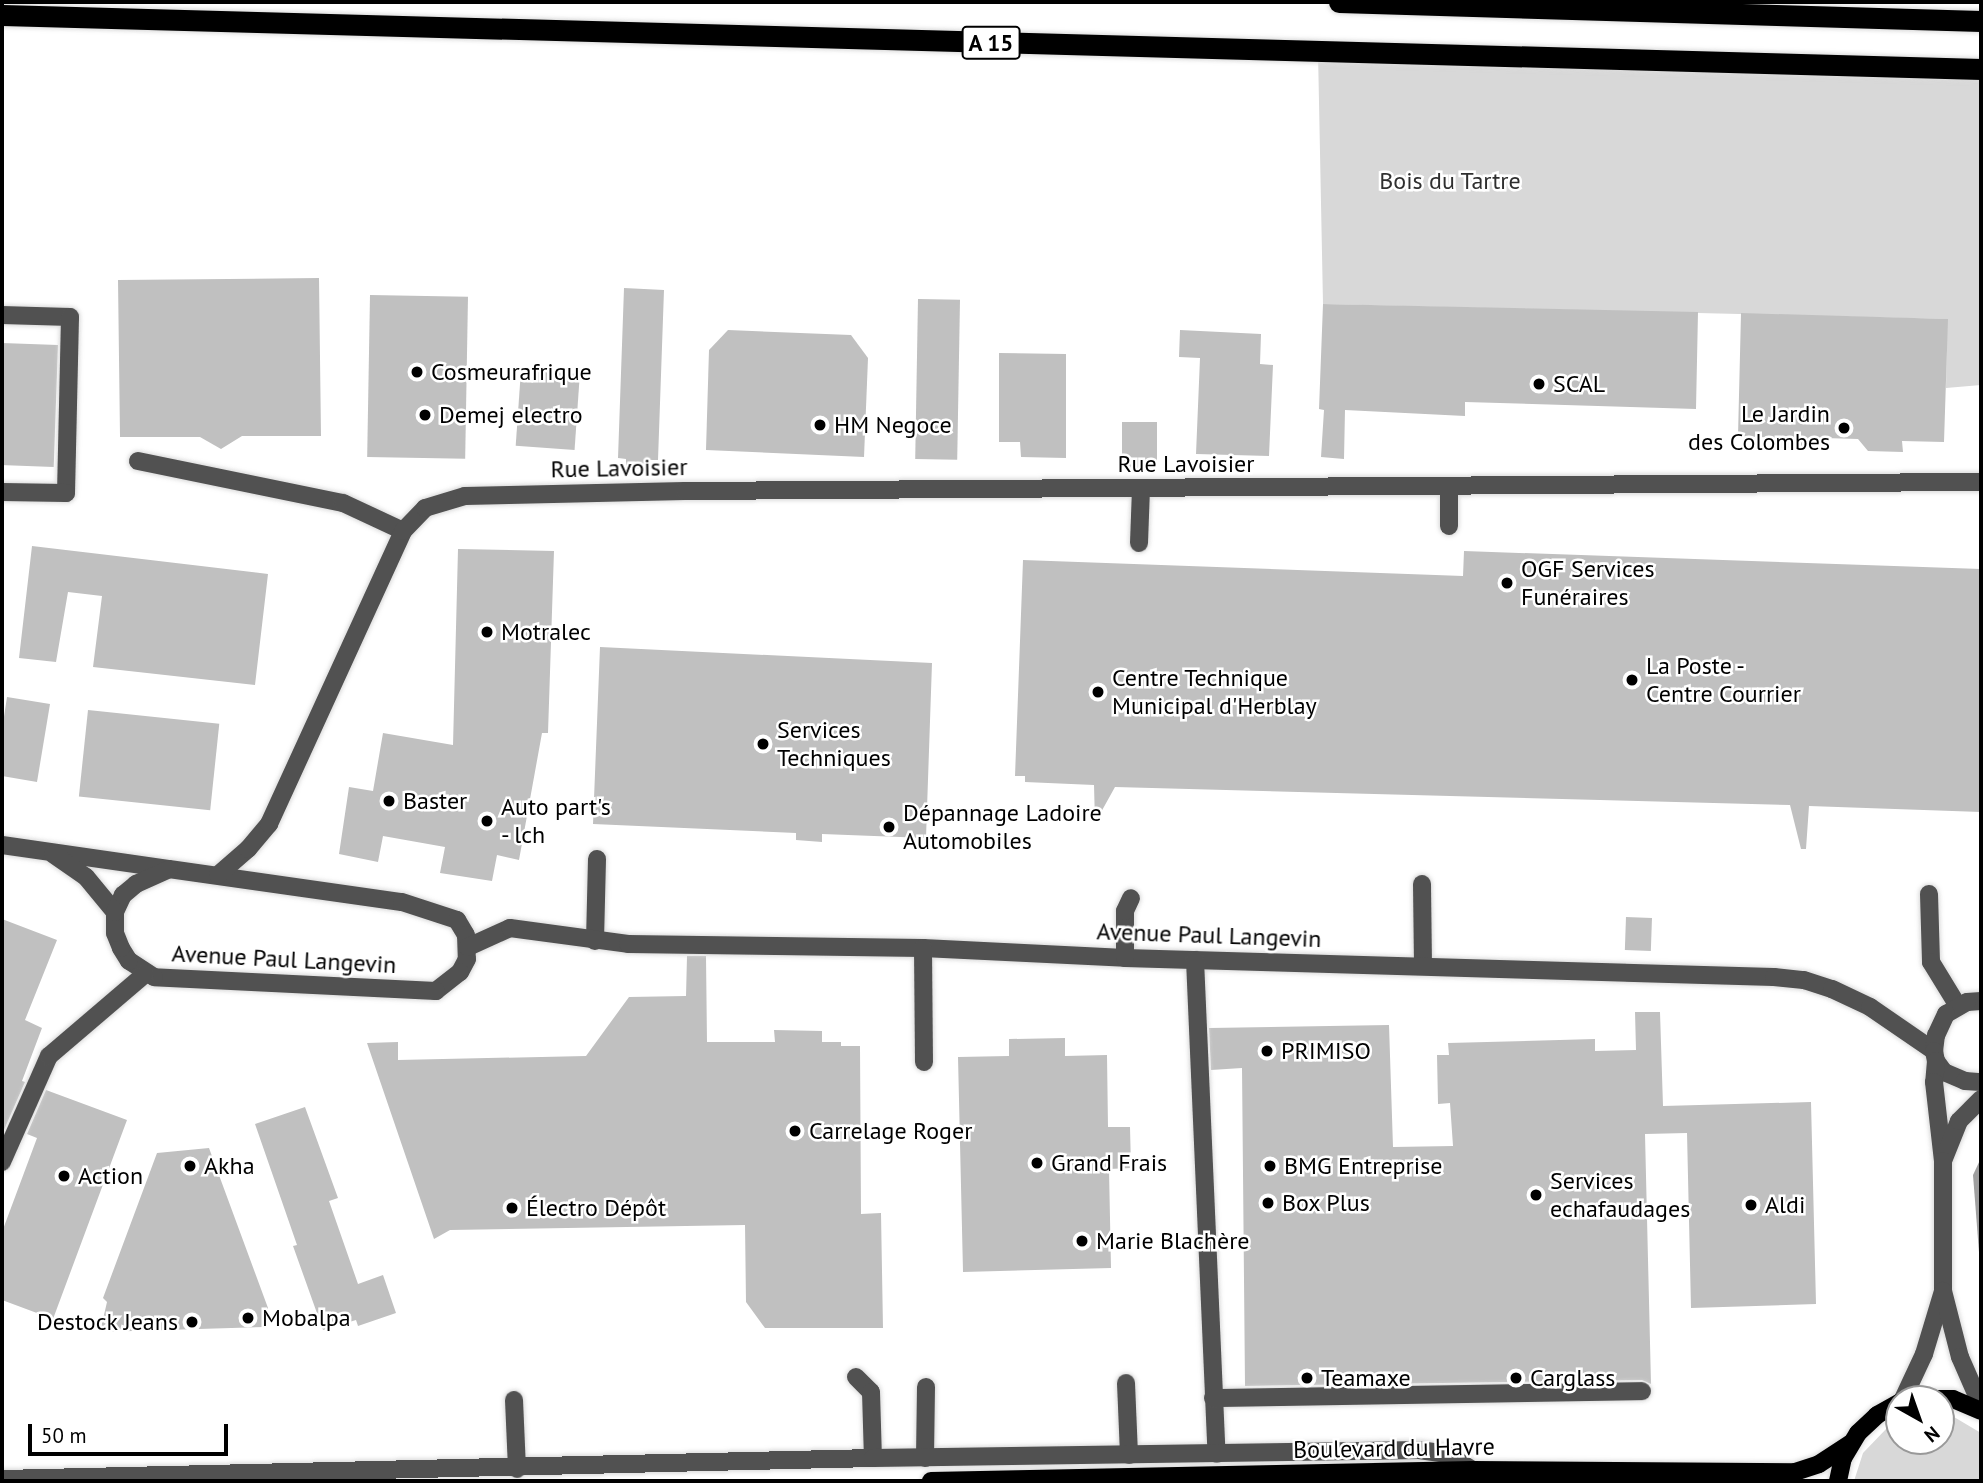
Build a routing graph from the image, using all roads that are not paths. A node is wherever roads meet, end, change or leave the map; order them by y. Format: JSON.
{"nodes":[{"id":1,"x":1339,"y":2,"type":"edge"},
{"id":2,"x":2,"y":15,"type":"edge"},
{"id":3,"x":1981,"y":21,"type":"edge"},
{"id":4,"x":1981,"y":69,"type":"edge"},
{"id":5,"x":2,"y":315,"type":"edge"},
{"id":6,"x":138,"y":461,"type":"dead end"},
{"id":7,"x":1981,"y":482,"type":"edge"},
{"id":8,"x":1449,"y":486,"type":"junction"},
{"id":9,"x":1141,"y":489,"type":"junction"},
{"id":10,"x":2,"y":492,"type":"edge"},
{"id":11,"x":1450,"y":526,"type":"dead end"},
{"id":12,"x":402,"y":531,"type":"junction"},
{"id":13,"x":1139,"y":542,"type":"dead end"},
{"id":14,"x":2,"y":845,"type":"edge"},
{"id":15,"x":50,"y":852,"type":"junction"},
{"id":16,"x":597,"y":859,"type":"dead end"},
{"id":17,"x":169,"y":869,"type":"junction"},
{"id":18,"x":218,"y":875,"type":"junction"},
{"id":19,"x":1422,"y":884,"type":"dead end"},
{"id":20,"x":1928,"y":894,"type":"dead end"},
{"id":21,"x":1131,"y":898,"type":"dead end"},
{"id":22,"x":115,"y":912,"type":"junction"},
{"id":23,"x":595,"y":942,"type":"junction"},
{"id":24,"x":468,"y":947,"type":"junction"},
{"id":25,"x":923,"y":948,"type":"junction"},
{"id":26,"x":1125,"y":958,"type":"junction"},
{"id":27,"x":1195,"y":960,"type":"junction"},
{"id":28,"x":1423,"y":965,"type":"junction"},
{"id":29,"x":145,"y":974,"type":"junction"},
{"id":30,"x":1981,"y":1001,"type":"edge"},
{"id":31,"x":1958,"y":1006,"type":"junction"},
{"id":32,"x":1935,"y":1056,"type":"junction"},
{"id":33,"x":924,"y":1062,"type":"dead end"},
{"id":34,"x":1981,"y":1082,"type":"edge"},
{"id":35,"x":1981,"y":1099,"type":"edge"},
{"id":36,"x":1943,"y":1161,"type":"junction"},
{"id":37,"x":2,"y":1162,"type":"edge"},
{"id":38,"x":1943,"y":1291,"type":"junction"},
{"id":39,"x":856,"y":1377,"type":"dead end"},
{"id":40,"x":1126,"y":1383,"type":"dead end"},
{"id":41,"x":1910,"y":1385,"type":"edge"},
{"id":42,"x":926,"y":1387,"type":"dead end"},
{"id":43,"x":1643,"y":1391,"type":"dead end"},
{"id":44,"x":1213,"y":1398,"type":"junction"},
{"id":45,"x":1955,"y":1400,"type":"edge"},
{"id":46,"x":514,"y":1401,"type":"dead end"},
{"id":47,"x":1981,"y":1405,"type":"edge"},
{"id":48,"x":1981,"y":1411,"type":"edge"},
{"id":49,"x":1885,"y":1412,"type":"edge"},
{"id":50,"x":1850,"y":1444,"type":"junction"},
{"id":51,"x":1217,"y":1454,"type":"junction"},
{"id":52,"x":1129,"y":1455,"type":"junction"},
{"id":53,"x":873,"y":1458,"type":"junction"},
{"id":54,"x":925,"y":1458,"type":"junction"},
{"id":55,"x":517,"y":1469,"type":"junction"},
{"id":56,"x":1473,"y":1470,"type":"junction"},
{"id":57,"x":2,"y":1479,"type":"edge"},
{"id":58,"x":931,"y":1481,"type":"edge"},
{"id":59,"x":1838,"y":1481,"type":"edge"}],
"edges":[{"from":1,"to":3,"type":"highway"},
{"from":2,"to":4,"type":"highway","number":"A 15"},
{"from":5,"to":10,"type":"street"},
{"from":6,"to":12,"type":"street"},
{"from":7,"to":8,"type":"street","name":"Rue Lavoisier"},
{"from":8,"to":9,"type":"street","name":"Rue Lavoisier"},
{"from":8,"to":11,"type":"street"},
{"from":9,"to":12,"type":"street","name":"Rue Lavoisier"},
{"from":9,"to":13,"type":"street"},
{"from":12,"to":18,"type":"street","name":"Rue Lavoisier"},
{"from":14,"to":15,"type":"street"},
{"from":15,"to":17,"type":"street"},
{"from":15,"to":22,"type":"street"},
{"from":16,"to":23,"type":"street"},
{"from":17,"to":18,"type":"street"},
{"from":17,"to":22,"type":"street"},
{"from":18,"to":24,"type":"street"},
{"from":19,"to":28,"type":"street"},
{"from":20,"to":31,"type":"street"},
{"from":21,"to":26,"type":"street"},
{"from":22,"to":29,"type":"street","name":"Avenue Paul Langevin"},
{"from":23,"to":24,"type":"street","name":"Avenue Paul Langevin"},
{"from":23,"to":25,"type":"street","name":"Avenue Paul Langevin"},
{"from":24,"to":29,"type":"street","name":"Avenue Paul Langevin"},
{"from":25,"to":26,"type":"street","name":"Avenue Paul Langevin"},
{"from":25,"to":33,"type":"street"},
{"from":26,"to":27,"type":"street","name":"Avenue Paul Langevin"},
{"from":27,"to":28,"type":"street","name":"Avenue Paul Langevin"},
{"from":27,"to":44,"type":"street"},
{"from":28,"to":32,"type":"street","name":"Avenue Paul Langevin"},
{"from":29,"to":37,"type":"street"},
{"from":30,"to":31,"type":"street"},
{"from":31,"to":32,"type":"street"},
{"from":32,"to":34,"type":"street","name":"Avenue Paul Langevin"},
{"from":32,"to":36,"type":"street"},
{"from":35,"to":36,"type":"street"},
{"from":36,"to":38,"type":"street"},
{"from":38,"to":41,"type":"street"},
{"from":38,"to":47,"type":"street"},
{"from":39,"to":53,"type":"street"},
{"from":40,"to":52,"type":"street"},
{"from":42,"to":54,"type":"street"},
{"from":43,"to":44,"type":"street"},
{"from":44,"to":51,"type":"street"},
{"from":45,"to":48,"type":"main road"},
{"from":46,"to":55,"type":"street"},
{"from":49,"to":50,"type":"main road","name":"Boulevard du Havre"},
{"from":50,"to":56,"type":"main road","name":"Boulevard du Havre"},
{"from":50,"to":59,"type":"main road","name":"Boulevard du Havre"},
{"from":51,"to":52,"type":"street"},
{"from":51,"to":56,"type":"street"},
{"from":52,"to":54,"type":"street"},
{"from":53,"to":54,"type":"street"},
{"from":53,"to":55,"type":"street"},
{"from":55,"to":57,"type":"street"},
{"from":56,"to":58,"type":"main road","name":"Boulevard du Havre"}]}
